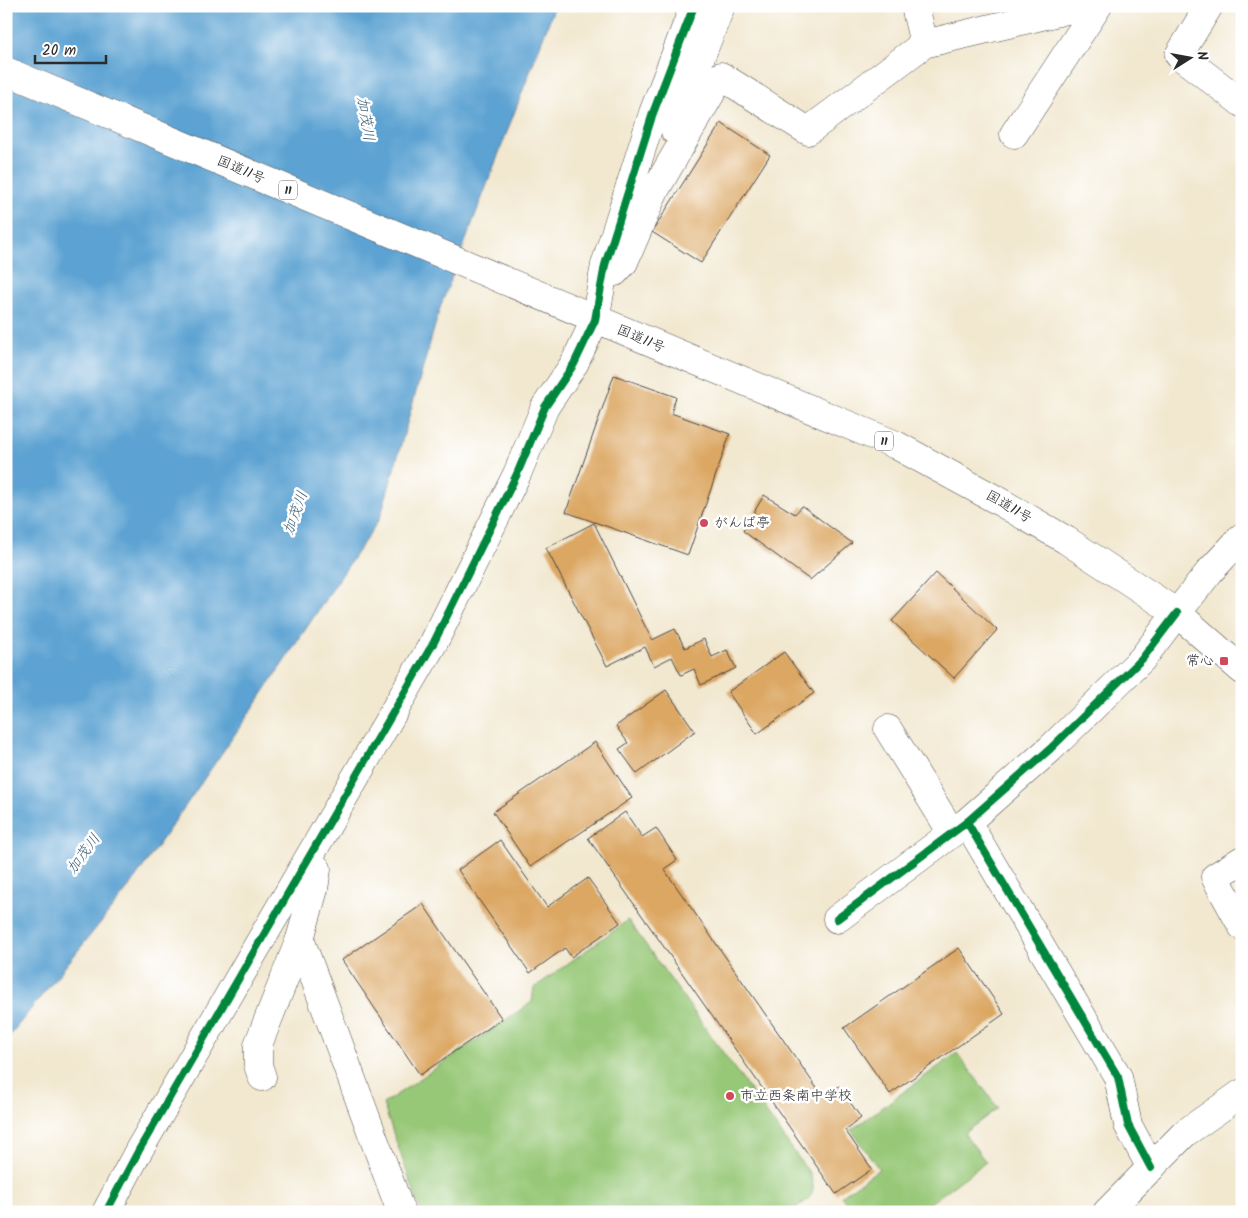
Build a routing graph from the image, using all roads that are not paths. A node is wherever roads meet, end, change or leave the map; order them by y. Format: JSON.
{"nodes":[{"id":1,"x":694,"y":6,"type":"edge"},
{"id":2,"x":721,"y":6,"type":"edge"},
{"id":3,"x":915,"y":6,"type":"edge"},
{"id":4,"x":1084,"y":6,"type":"edge"},
{"id":5,"x":1098,"y":6,"type":"edge"},
{"id":6,"x":1209,"y":6,"type":"edge"},
{"id":7,"x":924,"y":44,"type":"junction"},
{"id":8,"x":6,"y":71,"type":"edge"},
{"id":9,"x":1242,"y":103,"type":"edge"},
{"id":10,"x":1014,"y":134,"type":"dead end"},
{"id":11,"x":654,"y":192,"type":"junction"},
{"id":12,"x":601,"y":289,"type":"junction"},
{"id":13,"x":595,"y":320,"type":"junction"},
{"id":14,"x":1242,"y":537,"type":"edge"},
{"id":15,"x":1177,"y":613,"type":"junction"},
{"id":16,"x":1242,"y":670,"type":"edge"},
{"id":17,"x":888,"y":729,"type":"dead end"},
{"id":18,"x":960,"y":827,"type":"junction"},
{"id":19,"x":1242,"y":860,"type":"edge"},
{"id":20,"x":307,"y":861,"type":"junction"},
{"id":21,"x":837,"y":919,"type":"dead end"},
{"id":22,"x":1242,"y":926,"type":"edge"},
{"id":23,"x":300,"y":939,"type":"junction"},
{"id":24,"x":262,"y":1077,"type":"dead end"},
{"id":25,"x":1242,"y":1092,"type":"edge"},
{"id":26,"x":129,"y":1168,"type":"junction"},
{"id":27,"x":1151,"y":1168,"type":"junction"},
{"id":28,"x":106,"y":1212,"type":"edge"},
{"id":29,"x":122,"y":1212,"type":"edge"},
{"id":30,"x":401,"y":1212,"type":"edge"},
{"id":31,"x":1107,"y":1212,"type":"edge"}],
"edges":[{"from":1,"to":12,"type":"main road"},
{"from":2,"to":11,"type":"main road"},
{"from":3,"to":7,"type":"main road"},
{"from":4,"to":7,"type":"main road"},
{"from":5,"to":10,"type":"main road"},
{"from":6,"to":9,"type":"main road"},
{"from":7,"to":11,"type":"main road"},
{"from":8,"to":13,"type":"main road","name":"国道11号","number":"11"},
{"from":11,"to":12,"type":"main road"},
{"from":12,"to":13,"type":"main road"},
{"from":13,"to":15,"type":"main road","name":"国道11号","number":"11"},
{"from":13,"to":20,"type":"main road"},
{"from":14,"to":15,"type":"main road"},
{"from":15,"to":16,"type":"main road","name":"国道11号","number":"11"},
{"from":15,"to":18,"type":"main road"},
{"from":17,"to":18,"type":"main road"},
{"from":18,"to":21,"type":"main road"},
{"from":18,"to":27,"type":"main road"},
{"from":19,"to":22,"type":"main road"},
{"from":20,"to":23,"type":"main road"},
{"from":20,"to":26,"type":"main road"},
{"from":23,"to":24,"type":"main road"},
{"from":23,"to":30,"type":"main road"},
{"from":25,"to":27,"type":"main road"},
{"from":26,"to":28,"type":"main road"},
{"from":26,"to":29,"type":"main road"},
{"from":27,"to":31,"type":"main road"}]}
